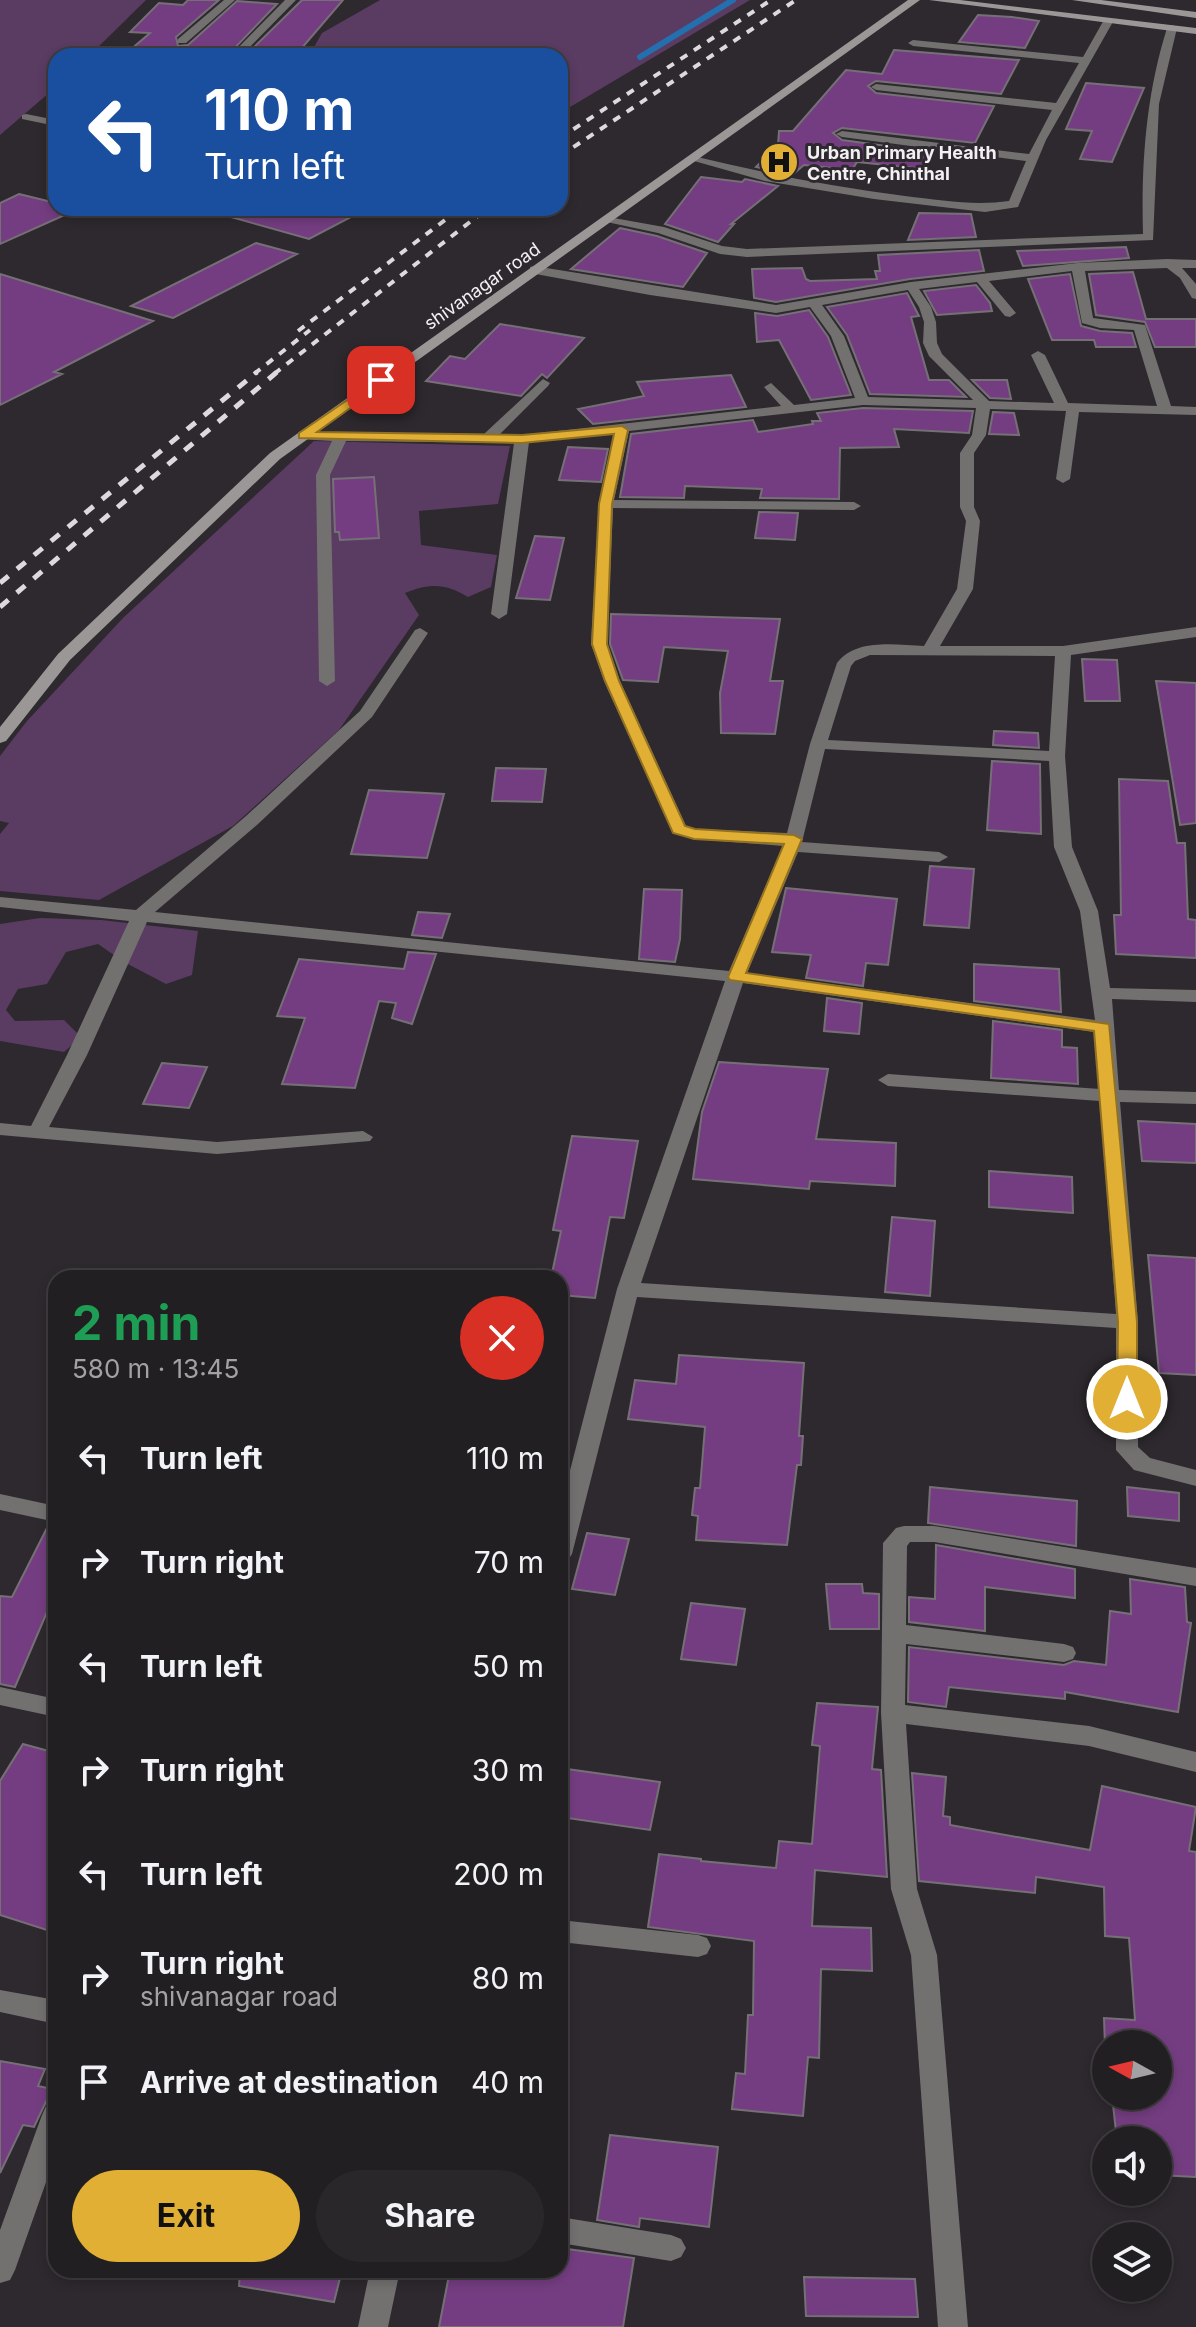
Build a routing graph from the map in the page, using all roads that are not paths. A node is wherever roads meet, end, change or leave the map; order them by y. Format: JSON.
{"nodes":[{"id":1,"x":230,"y":0,"type":"edge"},
{"id":2,"x":291,"y":0,"type":"edge"},
{"id":3,"x":915,"y":0,"type":"edge"},
{"id":4,"x":934,"y":0,"type":"edge"},
{"id":5,"x":977,"y":0,"type":"edge"},
{"id":6,"x":1077,"y":0,"type":"edge"},
{"id":7,"x":1196,"y":15,"type":"edge"},
{"id":8,"x":1109,"y":20,"type":"junction"},
{"id":9,"x":1172,"y":28,"type":"junction"},
{"id":10,"x":1196,"y":28,"type":"edge"},
{"id":11,"x":182,"y":41,"type":"dead end"},
{"id":12,"x":913,"y":43,"type":"dead end"},
{"id":13,"x":243,"y":48,"type":"edge"},
{"id":14,"x":1085,"y":60,"type":"junction"},
{"id":15,"x":876,"y":87,"type":"dead end"},
{"id":16,"x":1059,"y":107,"type":"junction"},
{"id":17,"x":26,"y":117,"type":"dead end"},
{"id":18,"x":48,"y":121,"type":"edge"},
{"id":19,"x":842,"y":134,"type":"dead end"},
{"id":20,"x":1032,"y":158,"type":"junction"},
{"id":21,"x":693,"y":159,"type":"junction"},
{"id":22,"x":608,"y":221,"type":"junction"},
{"id":23,"x":1149,"y":237,"type":"junction"},
{"id":24,"x":1167,"y":264,"type":"junction"},
{"id":25,"x":1196,"y":264,"type":"edge"},
{"id":26,"x":1078,"y":267,"type":"junction"},
{"id":27,"x":534,"y":270,"type":"junction"},
{"id":28,"x":980,"y":278,"type":"junction"},
{"id":29,"x":911,"y":286,"type":"junction"},
{"id":30,"x":1196,"y":295,"type":"edge"},
{"id":31,"x":813,"y":302,"type":"junction"},
{"id":32,"x":1010,"y":313,"type":"dead end"},
{"id":33,"x":1038,"y":355,"type":"dead end"},
{"id":34,"x":543,"y":383,"type":"dead end"},
{"id":35,"x":771,"y":387,"type":"dead end"},
{"id":36,"x":863,"y":401,"type":"junction"},
{"id":37,"x":984,"y":403,"type":"junction"},
{"id":38,"x":1068,"y":407,"type":"junction"},
{"id":39,"x":790,"y":408,"type":"junction"},
{"id":40,"x":1165,"y":408,"type":"junction"},
{"id":41,"x":1196,"y":411,"type":"edge"},
{"id":42,"x":622,"y":430,"type":"junction"},
{"id":43,"x":304,"y":436,"type":"junction"},
{"id":44,"x":341,"y":437,"type":"junction"},
{"id":45,"x":488,"y":438,"type":"junction"},
{"id":46,"x":522,"y":439,"type":"junction"},
{"id":47,"x":1063,"y":479,"type":"dead end"},
{"id":48,"x":606,"y":504,"type":"junction"},
{"id":49,"x":854,"y":506,"type":"dead end"},
{"id":50,"x":499,"y":614,"type":"dead end"},
{"id":51,"x":1196,"y":632,"type":"edge"},
{"id":52,"x":420,"y":633,"type":"dead end"},
{"id":53,"x":1063,"y":651,"type":"junction"},
{"id":54,"x":928,"y":652,"type":"junction"},
{"id":55,"x":327,"y":681,"type":"dead end"},
{"id":56,"x":0,"y":738,"type":"edge"},
{"id":57,"x":818,"y":744,"type":"junction"},
{"id":58,"x":1057,"y":756,"type":"junction"},
{"id":59,"x":793,"y":842,"type":"junction"},
{"id":60,"x":939,"y":857,"type":"dead end"},
{"id":61,"x":0,"y":902,"type":"edge"},
{"id":62,"x":141,"y":915,"type":"junction"},
{"id":63,"x":736,"y":977,"type":"junction"},
{"id":64,"x":1102,"y":993,"type":"junction"},
{"id":65,"x":1196,"y":996,"type":"edge"},
{"id":66,"x":1103,"y":1027,"type":"junction"},
{"id":67,"x":888,"y":1080,"type":"dead end"},
{"id":68,"x":1108,"y":1096,"type":"junction"},
{"id":69,"x":1196,"y":1098,"type":"edge"},
{"id":70,"x":0,"y":1129,"type":"edge"},
{"id":71,"x":37,"y":1132,"type":"junction"},
{"id":72,"x":363,"y":1137,"type":"dead end"},
{"id":73,"x":628,"y":1289,"type":"junction"},
{"id":74,"x":1127,"y":1322,"type":"junction"},
{"id":75,"x":1196,"y":1478,"type":"edge"},
{"id":76,"x":0,"y":1502,"type":"edge"},
{"id":77,"x":48,"y":1512,"type":"edge"},
{"id":78,"x":568,"y":1523,"type":"edge"},
{"id":79,"x":1196,"y":1577,"type":"edge"},
{"id":80,"x":893,"y":1633,"type":"junction"},
{"id":81,"x":1064,"y":1653,"type":"dead end"},
{"id":82,"x":0,"y":1696,"type":"edge"},
{"id":83,"x":48,"y":1706,"type":"edge"},
{"id":84,"x":893,"y":1713,"type":"junction"},
{"id":85,"x":1196,"y":1762,"type":"edge"},
{"id":86,"x":568,"y":1932,"type":"edge"},
{"id":87,"x":698,"y":1946,"type":"dead end"},
{"id":88,"x":0,"y":2001,"type":"edge"},
{"id":89,"x":48,"y":2010,"type":"edge"},
{"id":90,"x":48,"y":2137,"type":"edge"},
{"id":91,"x":568,"y":2231,"type":"edge"},
{"id":92,"x":671,"y":2248,"type":"dead end"},
{"id":93,"x":0,"y":2270,"type":"edge"},
{"id":94,"x":383,"y":2278,"type":"edge"},
{"id":95,"x":373,"y":2327,"type":"edge"},
{"id":96,"x":953,"y":2327,"type":"edge"}],
"edges":[{"from":1,"to":11,"type":"street"},
{"from":2,"to":13,"type":"street"},
{"from":3,"to":21,"type":"street","name":"shivanagar road"},
{"from":4,"to":8,"type":"street"},
{"from":5,"to":10,"type":"street"},
{"from":6,"to":7,"type":"street"},
{"from":8,"to":9,"type":"street"},
{"from":8,"to":14,"type":"street"},
{"from":9,"to":10,"type":"street"},
{"from":9,"to":23,"type":"street"},
{"from":12,"to":14,"type":"street"},
{"from":14,"to":16,"type":"street"},
{"from":15,"to":16,"type":"street"},
{"from":16,"to":20,"type":"street"},
{"from":17,"to":18,"type":"street"},
{"from":19,"to":20,"type":"street"},
{"from":20,"to":21,"type":"street"},
{"from":21,"to":22,"type":"street","name":"shivanagar road"},
{"from":22,"to":23,"type":"street"},
{"from":22,"to":27,"type":"street","name":"shivanagar road"},
{"from":23,"to":24,"type":"street"},
{"from":24,"to":25,"type":"street"},
{"from":24,"to":26,"type":"street"},
{"from":24,"to":30,"type":"street"},
{"from":26,"to":28,"type":"street"},
{"from":26,"to":40,"type":"street"},
{"from":27,"to":31,"type":"street"},
{"from":27,"to":43,"type":"street","name":"shivanagar road"},
{"from":28,"to":29,"type":"street"},
{"from":28,"to":32,"type":"street"},
{"from":29,"to":31,"type":"street"},
{"from":29,"to":37,"type":"street"},
{"from":31,"to":36,"type":"street"},
{"from":33,"to":38,"type":"street"},
{"from":34,"to":45,"type":"street"},
{"from":35,"to":39,"type":"street"},
{"from":36,"to":37,"type":"street"},
{"from":36,"to":39,"type":"street"},
{"from":37,"to":38,"type":"street"},
{"from":37,"to":54,"type":"street"},
{"from":38,"to":40,"type":"street"},
{"from":38,"to":47,"type":"street"},
{"from":39,"to":42,"type":"street"},
{"from":40,"to":41,"type":"street"},
{"from":42,"to":46,"type":"street"},
{"from":42,"to":48,"type":"street"},
{"from":43,"to":44,"type":"street"},
{"from":43,"to":56,"type":"street","name":"shivanagar road"},
{"from":44,"to":45,"type":"street"},
{"from":44,"to":55,"type":"street"},
{"from":45,"to":46,"type":"street"},
{"from":46,"to":50,"type":"street"},
{"from":48,"to":49,"type":"street"},
{"from":48,"to":59,"type":"street"},
{"from":51,"to":53,"type":"street"},
{"from":52,"to":62,"type":"street"},
{"from":53,"to":54,"type":"street"},
{"from":53,"to":58,"type":"street"},
{"from":54,"to":57,"type":"street"},
{"from":57,"to":58,"type":"street"},
{"from":57,"to":59,"type":"street"},
{"from":58,"to":64,"type":"street"},
{"from":59,"to":60,"type":"street"},
{"from":59,"to":63,"type":"street"},
{"from":61,"to":62,"type":"street"},
{"from":62,"to":63,"type":"street"},
{"from":62,"to":71,"type":"street"},
{"from":63,"to":66,"type":"street"},
{"from":63,"to":73,"type":"street"},
{"from":64,"to":65,"type":"street"},
{"from":64,"to":66,"type":"street"},
{"from":66,"to":68,"type":"street"},
{"from":67,"to":68,"type":"street"},
{"from":68,"to":69,"type":"street"},
{"from":68,"to":74,"type":"street"},
{"from":70,"to":71,"type":"street"},
{"from":71,"to":72,"type":"street"},
{"from":73,"to":74,"type":"street"},
{"from":73,"to":78,"type":"street"},
{"from":74,"to":75,"type":"street"},
{"from":76,"to":77,"type":"street"},
{"from":79,"to":80,"type":"street"},
{"from":80,"to":81,"type":"street"},
{"from":80,"to":84,"type":"street"},
{"from":82,"to":83,"type":"street"},
{"from":84,"to":85,"type":"street"},
{"from":84,"to":96,"type":"street"},
{"from":86,"to":87,"type":"street"},
{"from":88,"to":89,"type":"street"},
{"from":90,"to":93,"type":"street"},
{"from":91,"to":92,"type":"street"},
{"from":94,"to":95,"type":"street"}]}
